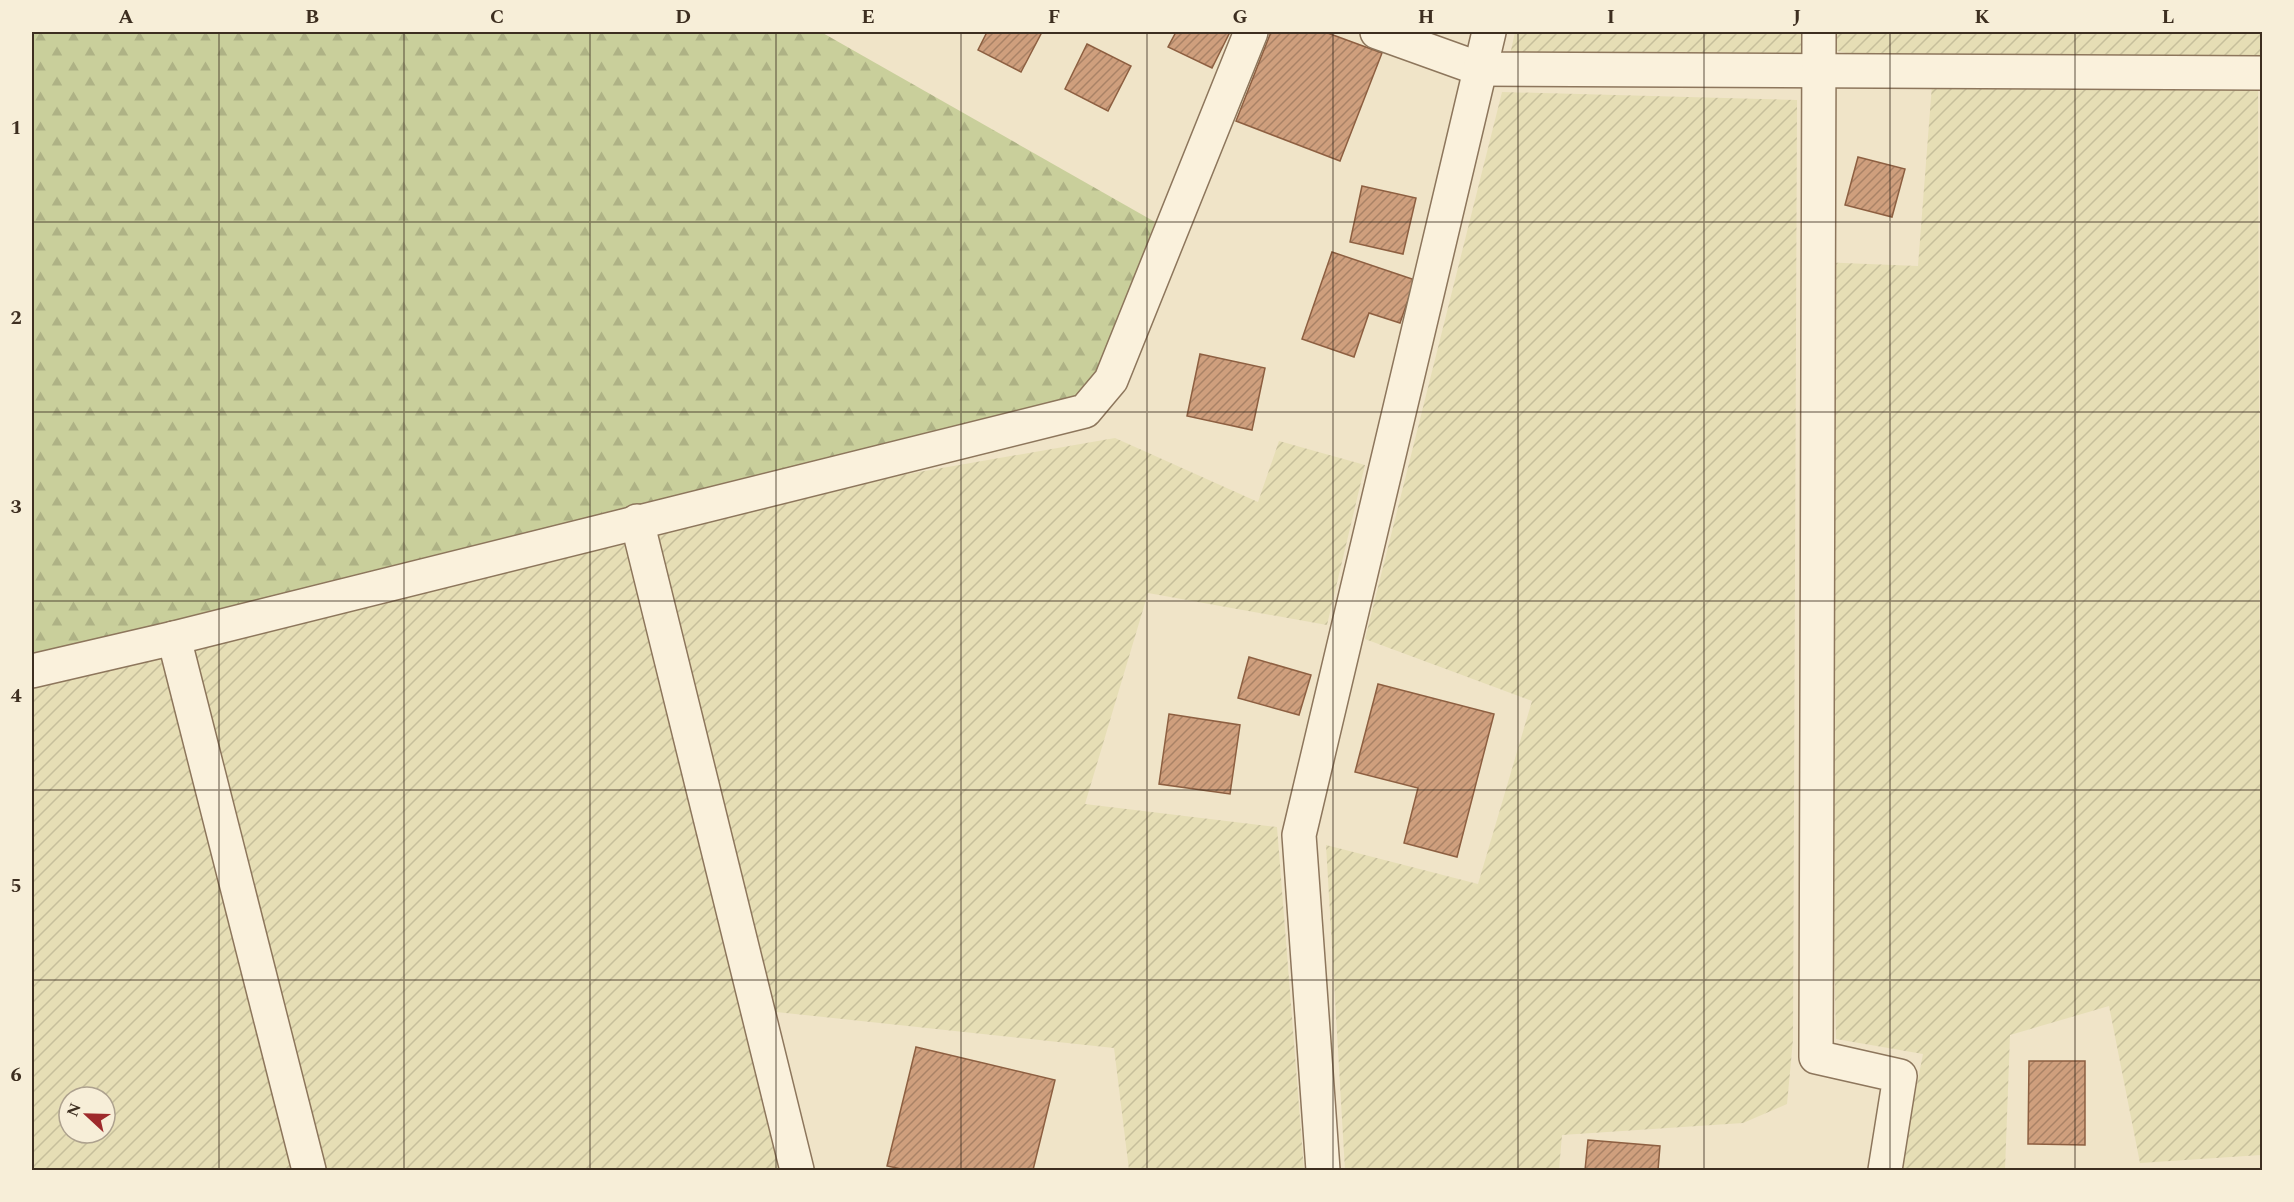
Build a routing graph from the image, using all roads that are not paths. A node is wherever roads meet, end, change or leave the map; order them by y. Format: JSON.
{"nodes":[{"id":1,"x":1251,"y":32,"type":"edge"},
{"id":2,"x":1377,"y":32,"type":"edge"},
{"id":3,"x":1489,"y":32,"type":"edge"},
{"id":4,"x":1819,"y":32,"type":"edge"},
{"id":5,"x":1480,"y":69,"type":"junction"},
{"id":6,"x":1819,"y":70,"type":"junction"},
{"id":7,"x":2262,"y":73,"type":"edge"},
{"id":8,"x":637,"y":521,"type":"junction"},
{"id":9,"x":174,"y":638,"type":"junction"},
{"id":10,"x":32,"y":671,"type":"edge"},
{"id":11,"x":309,"y":1170,"type":"edge"},
{"id":12,"x":796,"y":1170,"type":"edge"},
{"id":13,"x":1323,"y":1170,"type":"edge"},
{"id":14,"x":1885,"y":1170,"type":"edge"}],
"edges":[{"from":1,"to":8,"type":"street"},
{"from":2,"to":5,"type":"street"},
{"from":3,"to":5,"type":"street"},
{"from":4,"to":6,"type":"street"},
{"from":5,"to":6,"type":"street"},
{"from":5,"to":13,"type":"street"},
{"from":6,"to":7,"type":"street"},
{"from":6,"to":14,"type":"street"},
{"from":8,"to":9,"type":"street"},
{"from":8,"to":12,"type":"street"},
{"from":9,"to":10,"type":"street"},
{"from":9,"to":11,"type":"street"}]}
